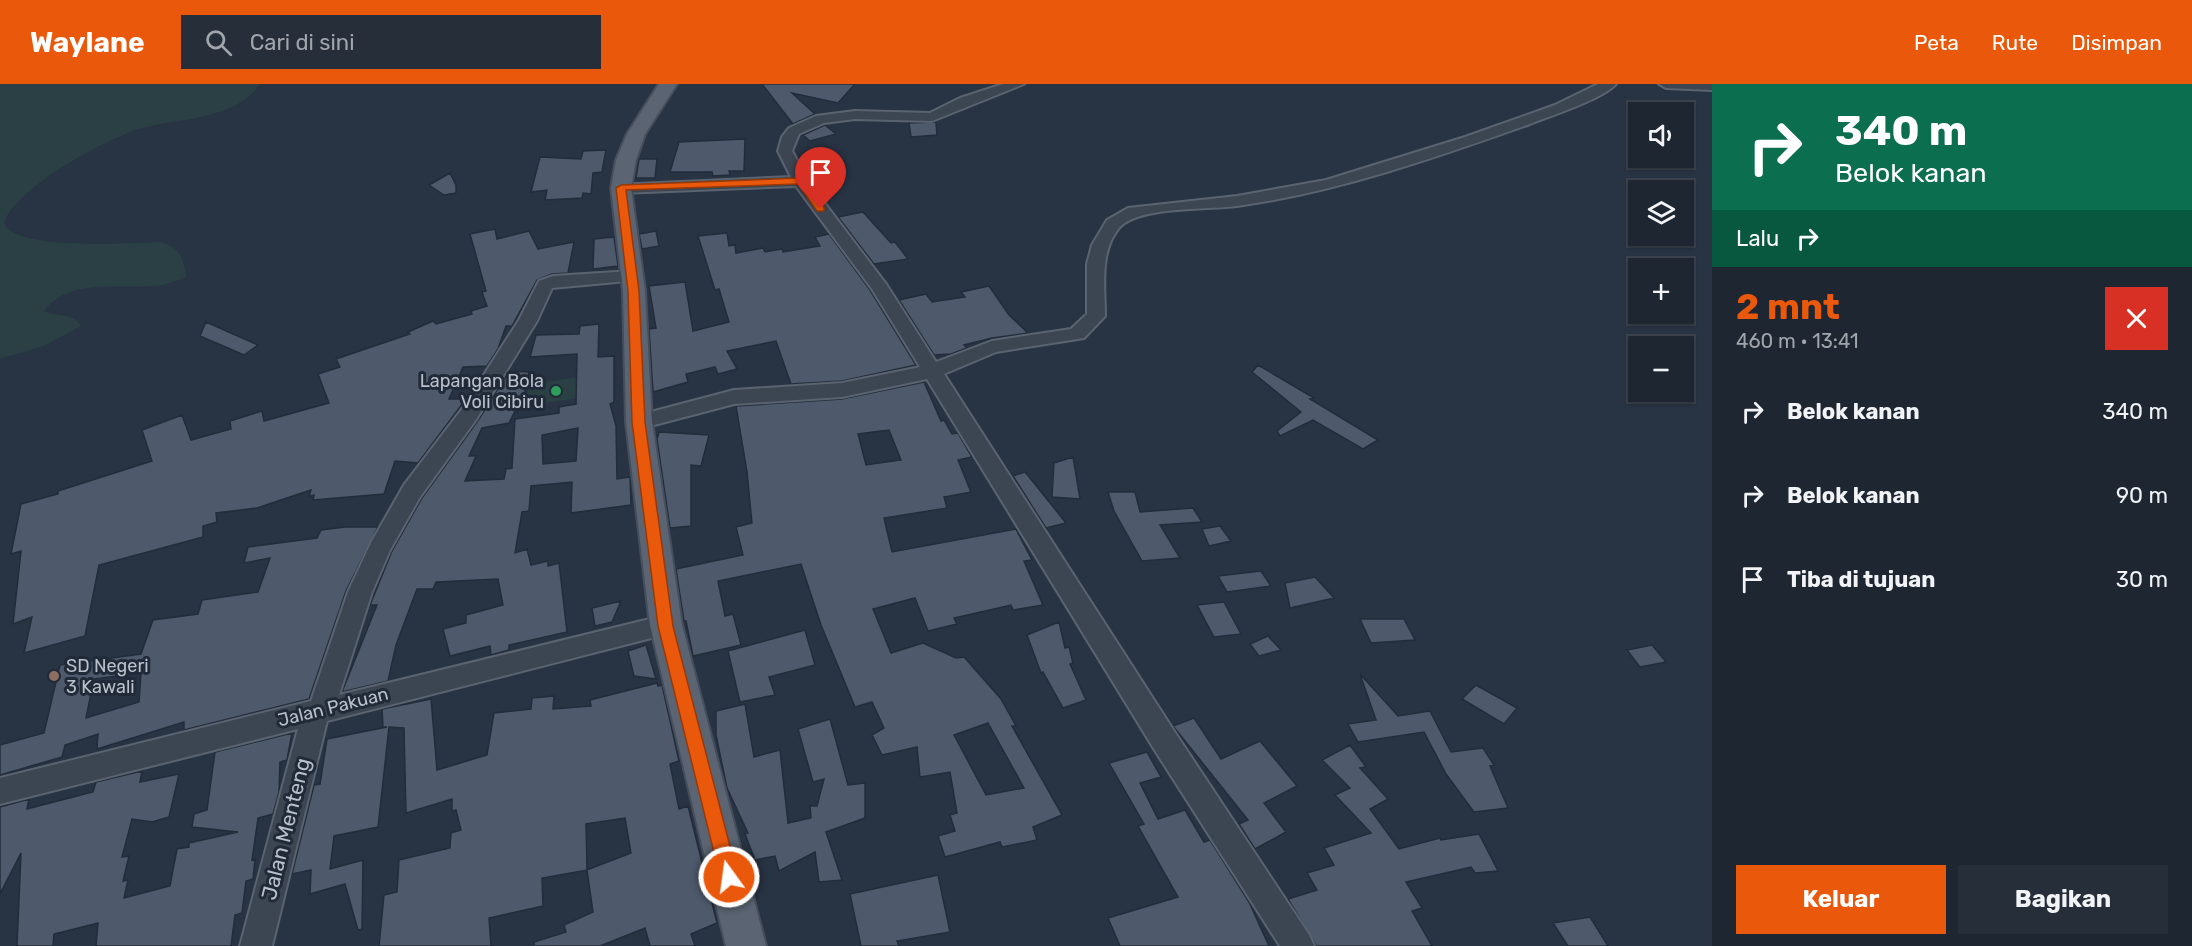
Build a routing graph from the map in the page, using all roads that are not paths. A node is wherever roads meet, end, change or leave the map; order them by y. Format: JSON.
{"nodes":[{"id":1,"x":668,"y":84,"type":"edge"},
{"id":2,"x":1017,"y":84,"type":"edge"},
{"id":3,"x":1609,"y":84,"type":"edge"},
{"id":4,"x":1666,"y":84,"type":"edge"},
{"id":5,"x":1712,"y":86,"type":"edge"},
{"id":6,"x":800,"y":181,"type":"junction"},
{"id":7,"x":621,"y":188,"type":"junction"},
{"id":8,"x":632,"y":276,"type":"junction"},
{"id":9,"x":932,"y":371,"type":"junction"},
{"id":10,"x":639,"y":422,"type":"junction"},
{"id":11,"x":666,"y":626,"type":"junction"},
{"id":12,"x":318,"y":711,"type":"junction"},
{"id":13,"x":0,"y":791,"type":"edge"},
{"id":14,"x":256,"y":946,"type":"edge"},
{"id":15,"x":746,"y":946,"type":"edge"},
{"id":16,"x":1298,"y":946,"type":"edge"}],
"edges":[{"from":1,"to":7,"type":"main road"},
{"from":2,"to":6,"type":"street"},
{"from":3,"to":9,"type":"street"},
{"from":4,"to":5,"type":"street"},
{"from":6,"to":7,"type":"street"},
{"from":6,"to":9,"type":"street"},
{"from":7,"to":8,"type":"main road"},
{"from":8,"to":10,"type":"main road"},
{"from":8,"to":12,"type":"street","name":"Jalan Menteng"},
{"from":9,"to":10,"type":"street"},
{"from":9,"to":16,"type":"street"},
{"from":10,"to":11,"type":"main road"},
{"from":11,"to":12,"type":"street","name":"Jalan Pakuan"},
{"from":11,"to":15,"type":"main road"},
{"from":12,"to":13,"type":"street","name":"Jalan Pakuan"},
{"from":12,"to":14,"type":"street","name":"Jalan Menteng"}]}
